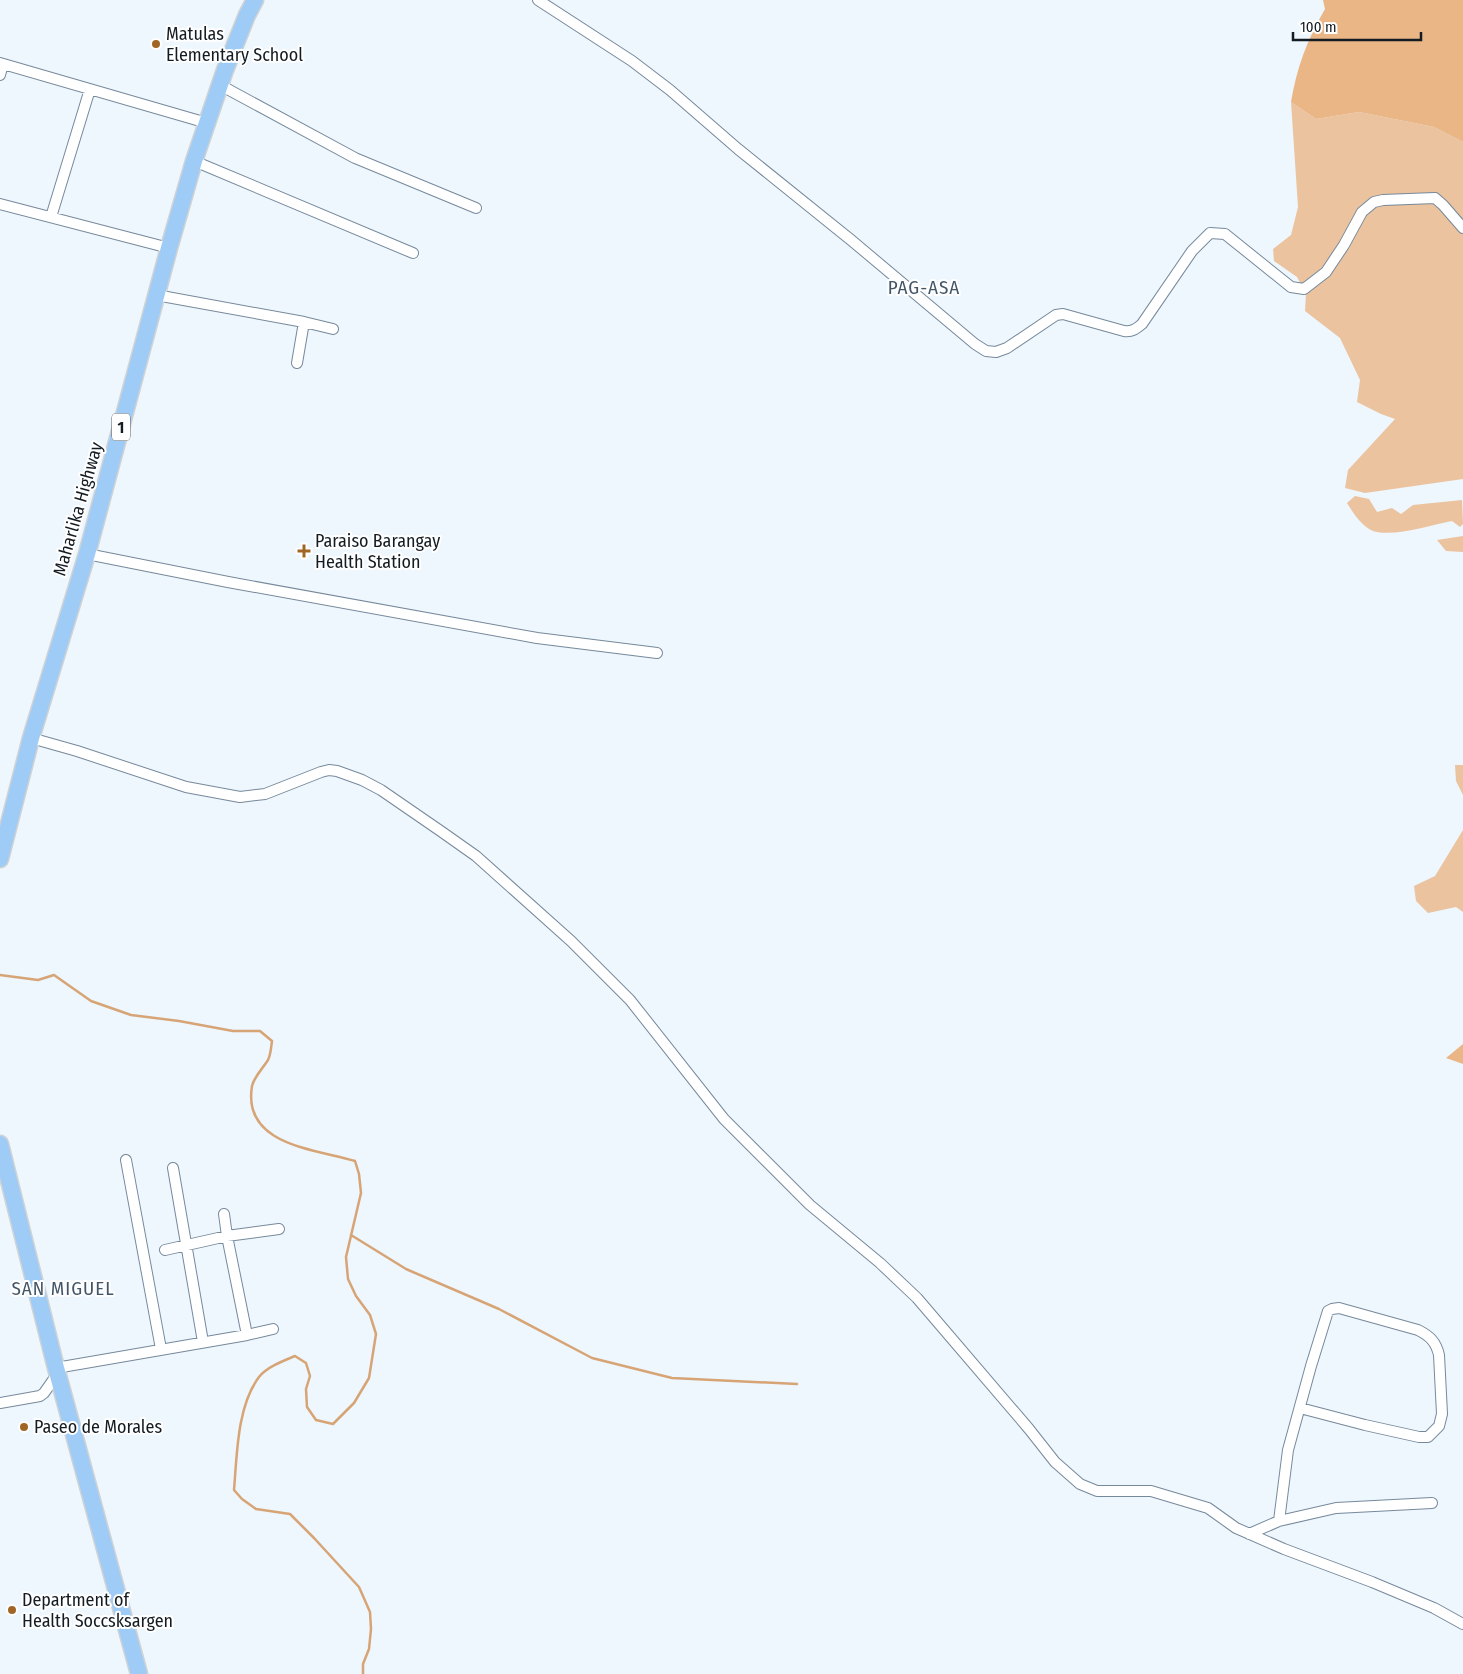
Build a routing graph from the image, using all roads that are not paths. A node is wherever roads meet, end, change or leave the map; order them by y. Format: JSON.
{"nodes":[{"id":1,"x":255,"y":0,"type":"edge"},
{"id":2,"x":538,"y":0,"type":"edge"},
{"id":3,"x":1,"y":67,"type":"edge"},
{"id":4,"x":220,"y":85,"type":"junction"},
{"id":5,"x":90,"y":89,"type":"junction"},
{"id":6,"x":207,"y":123,"type":"junction"},
{"id":7,"x":194,"y":161,"type":"junction"},
{"id":8,"x":0,"y":204,"type":"edge"},
{"id":9,"x":476,"y":208,"type":"dead end"},
{"id":10,"x":51,"y":217,"type":"junction"},
{"id":11,"x":1463,"y":228,"type":"edge"},
{"id":12,"x":169,"y":248,"type":"junction"},
{"id":13,"x":413,"y":253,"type":"dead end"},
{"id":14,"x":156,"y":295,"type":"junction"},
{"id":15,"x":304,"y":322,"type":"junction"},
{"id":16,"x":333,"y":330,"type":"dead end"},
{"id":17,"x":296,"y":363,"type":"dead end"},
{"id":18,"x":87,"y":554,"type":"junction"},
{"id":19,"x":657,"y":653,"type":"dead end"},
{"id":20,"x":31,"y":738,"type":"junction"},
{"id":21,"x":0,"y":859,"type":"edge"},
{"id":22,"x":0,"y":1144,"type":"edge"},
{"id":23,"x":126,"y":1160,"type":"dead end"},
{"id":24,"x":173,"y":1168,"type":"dead end"},
{"id":25,"x":224,"y":1214,"type":"dead end"},
{"id":26,"x":278,"y":1229,"type":"dead end"},
{"id":27,"x":227,"y":1236,"type":"junction"},
{"id":28,"x":186,"y":1245,"type":"junction"},
{"id":29,"x":165,"y":1250,"type":"dead end"},
{"id":30,"x":273,"y":1329,"type":"dead end"},
{"id":31,"x":247,"y":1335,"type":"junction"},
{"id":32,"x":203,"y":1342,"type":"junction"},
{"id":33,"x":161,"y":1349,"type":"junction"},
{"id":34,"x":57,"y":1370,"type":"junction"},
{"id":35,"x":0,"y":1403,"type":"edge"},
{"id":36,"x":1300,"y":1408,"type":"junction"},
{"id":37,"x":1432,"y":1504,"type":"dead end"},
{"id":38,"x":1279,"y":1521,"type":"junction"},
{"id":39,"x":1249,"y":1534,"type":"junction"},
{"id":40,"x":1463,"y":1624,"type":"edge"},
{"id":41,"x":139,"y":1674,"type":"edge"}],
"edges":[{"from":1,"to":4,"type":"highway","name":"Maharlika Highway","number":"1"},
{"from":2,"to":11,"type":"street"},
{"from":3,"to":5,"type":"street"},
{"from":4,"to":6,"type":"highway","name":"Maharlika Highway","number":"1"},
{"from":4,"to":9,"type":"street"},
{"from":5,"to":6,"type":"street"},
{"from":5,"to":10,"type":"street"},
{"from":6,"to":7,"type":"highway","name":"Maharlika Highway","number":"1"},
{"from":7,"to":12,"type":"highway","name":"Maharlika Highway","number":"1"},
{"from":7,"to":13,"type":"street"},
{"from":8,"to":10,"type":"street"},
{"from":10,"to":12,"type":"street"},
{"from":12,"to":14,"type":"highway","name":"Maharlika Highway","number":"1"},
{"from":14,"to":15,"type":"street"},
{"from":14,"to":18,"type":"highway","name":"Maharlika Highway","number":"1"},
{"from":15,"to":16,"type":"street"},
{"from":15,"to":17,"type":"street"},
{"from":18,"to":19,"type":"street"},
{"from":18,"to":20,"type":"highway","name":"Maharlika Highway","number":"1"},
{"from":20,"to":21,"type":"highway","name":"Maharlika Highway","number":"1"},
{"from":20,"to":39,"type":"street"},
{"from":22,"to":34,"type":"highway"},
{"from":23,"to":33,"type":"street"},
{"from":24,"to":28,"type":"street"},
{"from":25,"to":27,"type":"street"},
{"from":26,"to":27,"type":"street"},
{"from":27,"to":28,"type":"street"},
{"from":27,"to":31,"type":"street"},
{"from":28,"to":29,"type":"street"},
{"from":28,"to":32,"type":"street"},
{"from":30,"to":31,"type":"street"},
{"from":31,"to":32,"type":"street"},
{"from":32,"to":33,"type":"street"},
{"from":33,"to":34,"type":"street"},
{"from":34,"to":35,"type":"street"},
{"from":34,"to":41,"type":"highway"},
{"from":36,"to":36,"type":"street"},
{"from":36,"to":38,"type":"street"},
{"from":37,"to":38,"type":"street"},
{"from":38,"to":39,"type":"street"},
{"from":39,"to":40,"type":"street"}]}
